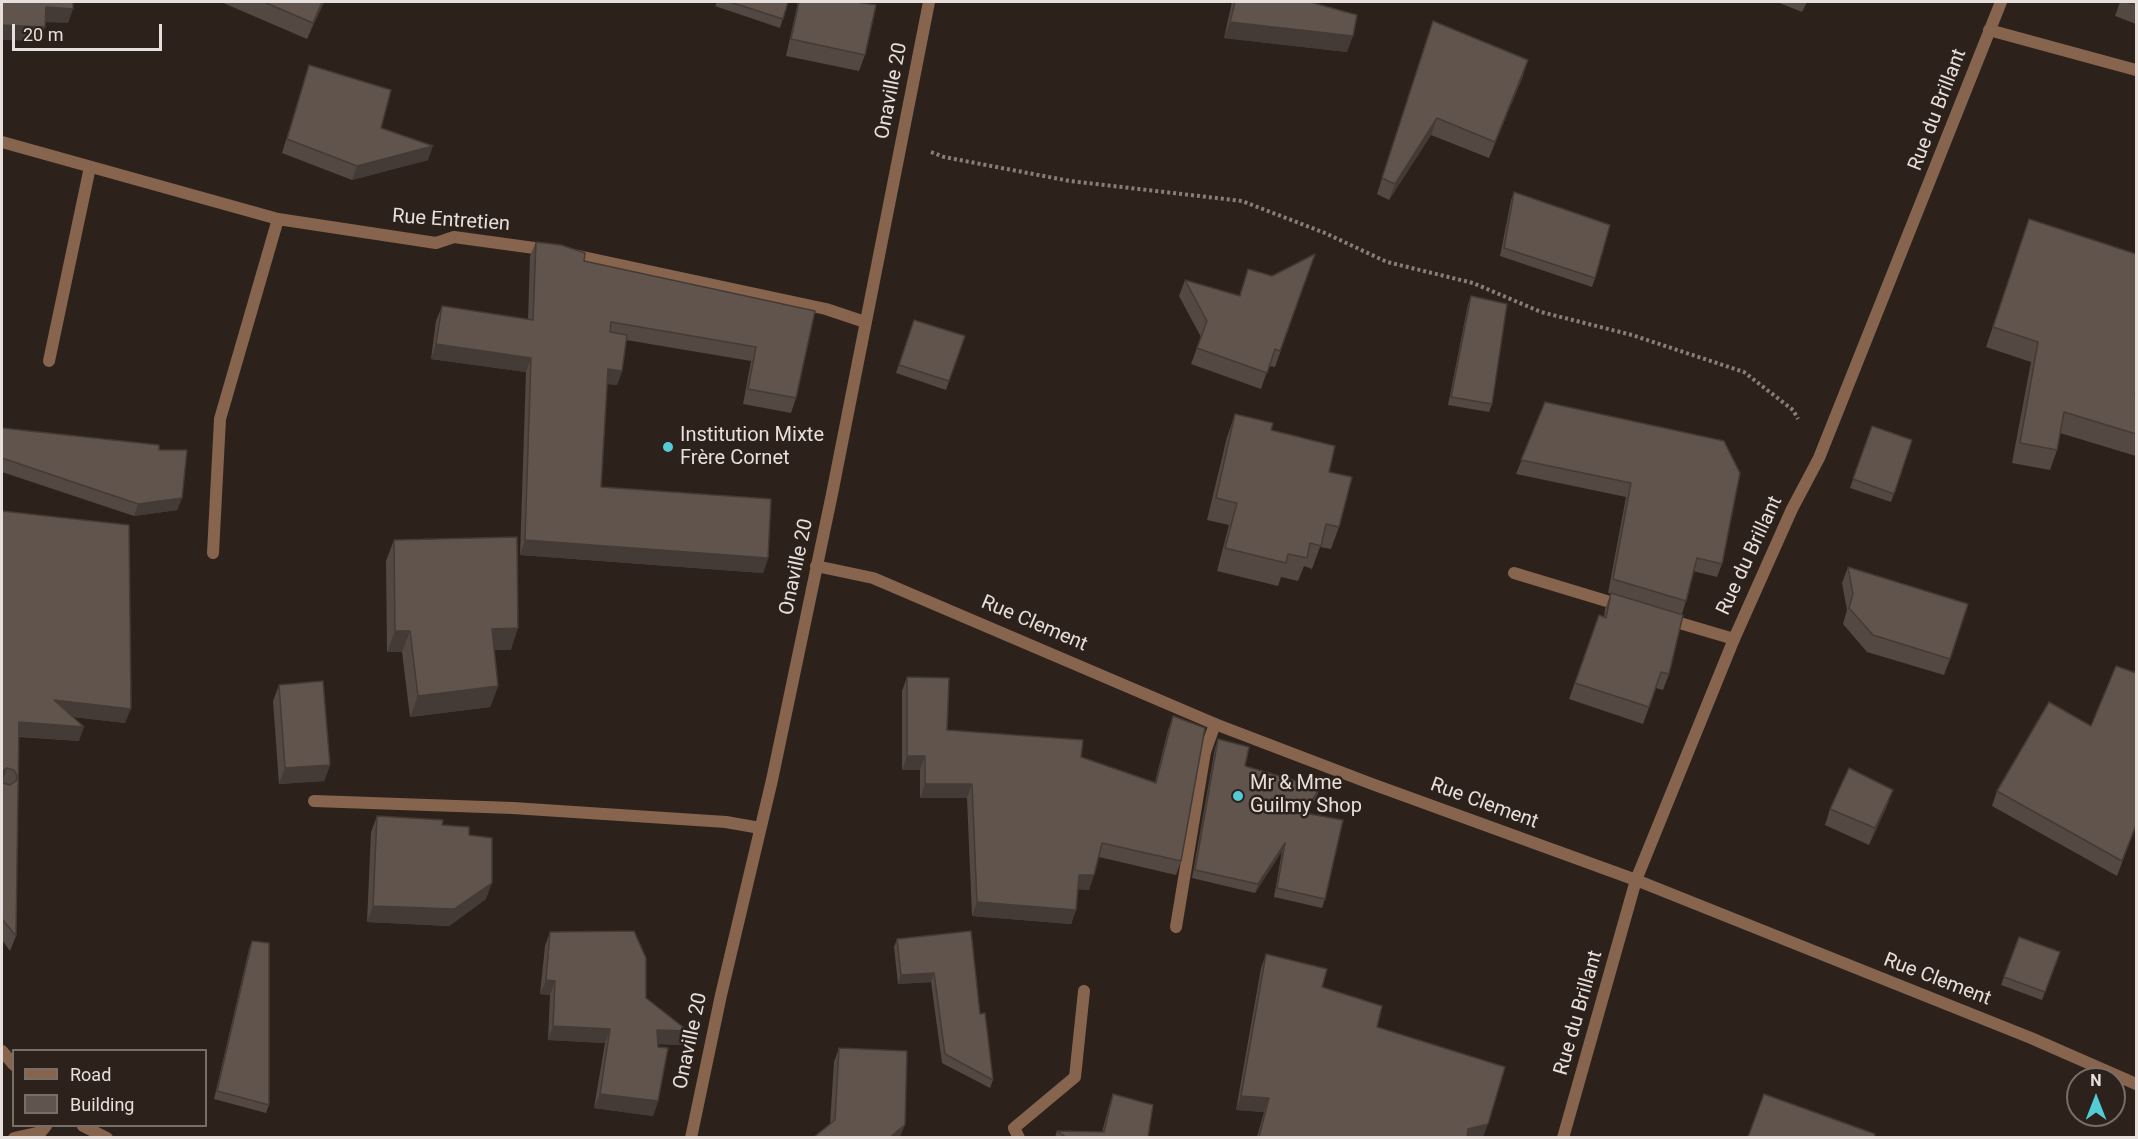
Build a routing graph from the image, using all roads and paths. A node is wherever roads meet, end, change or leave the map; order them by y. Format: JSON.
{"nodes":[{"id":1,"x":929,"y":2,"type":"edge"},
{"id":2,"x":2001,"y":2,"type":"edge"},
{"id":3,"x":1989,"y":30,"type":"junction"},
{"id":4,"x":2136,"y":70,"type":"edge"},
{"id":5,"x":903,"y":140,"type":"junction"},
{"id":6,"x":2,"y":142,"type":"edge"},
{"id":7,"x":90,"y":167,"type":"junction"},
{"id":8,"x":278,"y":219,"type":"junction"},
{"id":9,"x":865,"y":322,"type":"junction"},
{"id":10,"x":49,"y":361,"type":"dead end"},
{"id":11,"x":1819,"y":458,"type":"junction"},
{"id":12,"x":213,"y":553,"type":"dead end"},
{"id":13,"x":816,"y":566,"type":"junction"},
{"id":14,"x":1514,"y":573,"type":"dead end"},
{"id":15,"x":1635,"y":609,"type":"edge"},
{"id":16,"x":1657,"y":616,"type":"edge"},
{"id":17,"x":1734,"y":639,"type":"junction"},
{"id":18,"x":1215,"y":724,"type":"junction"},
{"id":19,"x":314,"y":801,"type":"dead end"},
{"id":20,"x":760,"y":828,"type":"junction"},
{"id":21,"x":1636,"y":880,"type":"junction"},
{"id":22,"x":1176,"y":927,"type":"dead end"},
{"id":23,"x":1084,"y":991,"type":"dead end"},
{"id":24,"x":2,"y":1051,"type":"edge"},
{"id":25,"x":12,"y":1063,"type":"edge"},
{"id":26,"x":2136,"y":1084,"type":"edge"},
{"id":27,"x":45,"y":1127,"type":"edge"},
{"id":28,"x":87,"y":1127,"type":"edge"},
{"id":29,"x":14,"y":1137,"type":"edge"},
{"id":30,"x":107,"y":1137,"type":"edge"},
{"id":31,"x":691,"y":1137,"type":"edge"},
{"id":32,"x":1019,"y":1137,"type":"edge"},
{"id":33,"x":1563,"y":1137,"type":"edge"}],
"edges":[{"from":1,"to":5,"type":"street","name":"Onaville 20"},
{"from":2,"to":3,"type":"street","name":"Rue du Brillant"},
{"from":3,"to":4,"type":"street"},
{"from":3,"to":11,"type":"street","name":"Rue du Brillant"},
{"from":5,"to":9,"type":"street","name":"Onaville 20"},
{"from":5,"to":11,"type":"path"},
{"from":6,"to":7,"type":"street","name":"Rue Entretien"},
{"from":7,"to":8,"type":"street","name":"Rue Entretien"},
{"from":7,"to":10,"type":"street"},
{"from":8,"to":9,"type":"street","name":"Rue Entretien"},
{"from":8,"to":12,"type":"street"},
{"from":9,"to":13,"type":"street","name":"Onaville 20"},
{"from":11,"to":17,"type":"street","name":"Rue du Brillant"},
{"from":13,"to":18,"type":"street","name":"Rue Clement"},
{"from":13,"to":20,"type":"street","name":"Onaville 20"},
{"from":14,"to":15,"type":"street"},
{"from":16,"to":17,"type":"street"},
{"from":17,"to":21,"type":"street","name":"Rue du Brillant"},
{"from":18,"to":21,"type":"street","name":"Rue Clement"},
{"from":18,"to":22,"type":"street"},
{"from":19,"to":20,"type":"street"},
{"from":20,"to":31,"type":"street","name":"Onaville 20"},
{"from":21,"to":26,"type":"street","name":"Rue Clement"},
{"from":21,"to":33,"type":"street","name":"Rue du Brillant"},
{"from":23,"to":32,"type":"street"},
{"from":24,"to":25,"type":"street"},
{"from":27,"to":29,"type":"street"},
{"from":28,"to":30,"type":"street"}]}
